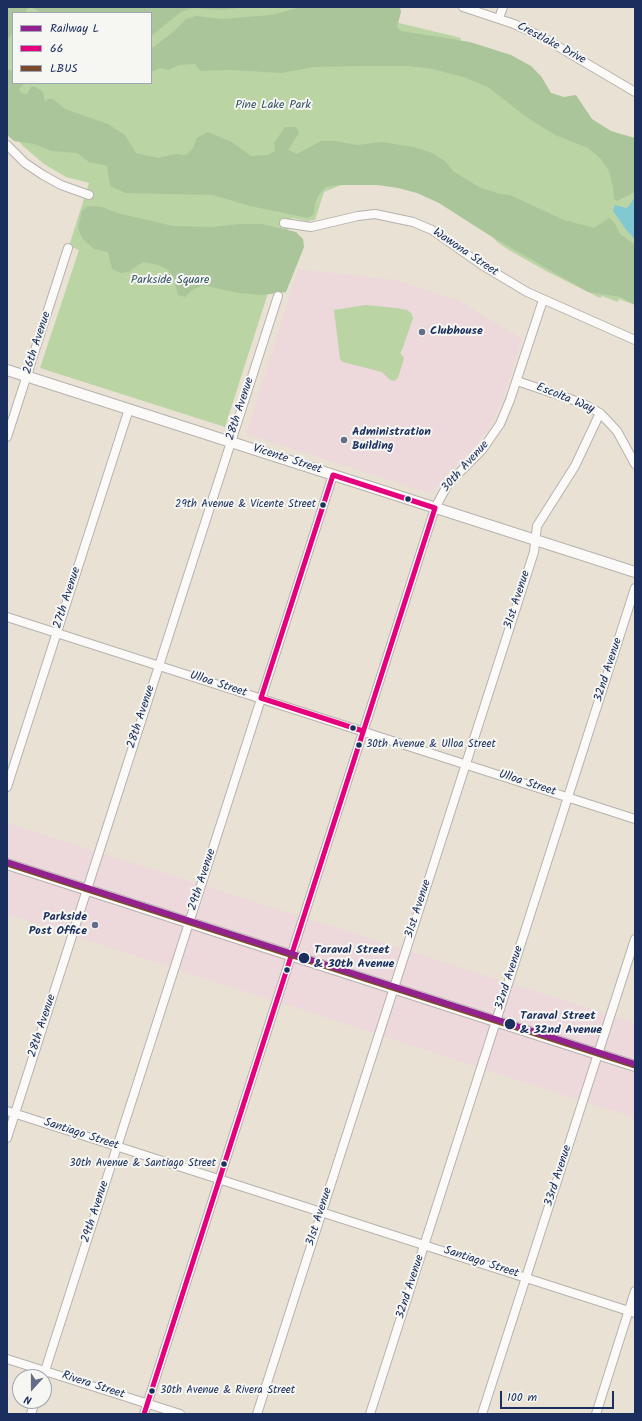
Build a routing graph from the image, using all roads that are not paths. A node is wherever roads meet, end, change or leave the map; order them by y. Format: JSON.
{"nodes":[{"id":1,"x":463,"y":7,"type":"edge"},
{"id":2,"x":503,"y":7,"type":"edge"},
{"id":3,"x":486,"y":10,"type":"edge"},
{"id":4,"x":499,"y":18,"type":"junction"},
{"id":5,"x":635,"y":92,"type":"edge"},
{"id":6,"x":7,"y":145,"type":"edge"},
{"id":7,"x":89,"y":195,"type":"dead end"},
{"id":8,"x":284,"y":223,"type":"dead end"},
{"id":9,"x":68,"y":248,"type":"dead end"},
{"id":10,"x":278,"y":296,"type":"dead end"},
{"id":11,"x":543,"y":300,"type":"junction"},
{"id":12,"x":635,"y":340,"type":"edge"},
{"id":13,"x":7,"y":370,"type":"edge"},
{"id":14,"x":27,"y":376,"type":"junction"},
{"id":15,"x":517,"y":381,"type":"junction"},
{"id":16,"x":129,"y":409,"type":"junction"},
{"id":17,"x":600,"y":413,"type":"junction"},
{"id":18,"x":7,"y":438,"type":"edge"},
{"id":19,"x":231,"y":442,"type":"junction"},
{"id":20,"x":635,"y":464,"type":"edge"},
{"id":21,"x":333,"y":475,"type":"junction"},
{"id":22,"x":435,"y":508,"type":"junction"},
{"id":23,"x":536,"y":540,"type":"junction"},
{"id":24,"x":635,"y":572,"type":"edge"},
{"id":25,"x":635,"y":588,"type":"edge"},
{"id":26,"x":7,"y":617,"type":"edge"},
{"id":27,"x":57,"y":633,"type":"junction"},
{"id":28,"x":159,"y":666,"type":"junction"},
{"id":29,"x":261,"y":698,"type":"junction"},
{"id":30,"x":364,"y":731,"type":"junction"},
{"id":31,"x":466,"y":764,"type":"junction"},
{"id":32,"x":7,"y":787,"type":"edge"},
{"id":33,"x":568,"y":797,"type":"junction"},
{"id":34,"x":635,"y":818,"type":"edge"},
{"id":35,"x":7,"y":864,"type":"edge"},
{"id":36,"x":87,"y":890,"type":"junction"},
{"id":37,"x":189,"y":923,"type":"junction"},
{"id":38,"x":635,"y":939,"type":"edge"},
{"id":39,"x":291,"y":955,"type":"junction"},
{"id":40,"x":394,"y":988,"type":"junction"},
{"id":41,"x":496,"y":1021,"type":"junction"},
{"id":42,"x":598,"y":1054,"type":"junction"},
{"id":43,"x":635,"y":1066,"type":"edge"},
{"id":44,"x":11,"y":1112,"type":"edge"},
{"id":45,"x":7,"y":1138,"type":"edge"},
{"id":46,"x":117,"y":1146,"type":"junction"},
{"id":47,"x":220,"y":1179,"type":"junction"},
{"id":48,"x":322,"y":1212,"type":"junction"},
{"id":49,"x":424,"y":1245,"type":"junction"},
{"id":50,"x":526,"y":1278,"type":"junction"},
{"id":51,"x":635,"y":1291,"type":"edge"},
{"id":52,"x":632,"y":1312,"type":"edge"},
{"id":53,"x":7,"y":1359,"type":"edge"},
{"id":54,"x":32,"y":1369,"type":"edge"},
{"id":55,"x":46,"y":1369,"type":"edge"},
{"id":56,"x":52,"y":1376,"type":"edge"},
{"id":57,"x":147,"y":1404,"type":"junction"},
{"id":58,"x":144,"y":1414,"type":"edge"},
{"id":59,"x":180,"y":1414,"type":"edge"},
{"id":60,"x":257,"y":1414,"type":"edge"},
{"id":61,"x":370,"y":1414,"type":"edge"},
{"id":62,"x":482,"y":1414,"type":"edge"},
{"id":63,"x":596,"y":1414,"type":"edge"}],
"edges":[{"from":1,"to":3,"type":"street","name":"Crestlake Drive"},
{"from":2,"to":4,"type":"street"},
{"from":3,"to":4,"type":"street","name":"Crestlake Drive"},
{"from":4,"to":5,"type":"street","name":"Crestlake Drive"},
{"from":6,"to":7,"type":"street"},
{"from":8,"to":11,"type":"street","name":"Wawona Street"},
{"from":9,"to":14,"type":"street","name":"26th Avenue"},
{"from":10,"to":19,"type":"street","name":"28th Avenue"},
{"from":11,"to":12,"type":"street","name":"Wawona Street"},
{"from":11,"to":15,"type":"street","name":"30th Avenue"},
{"from":13,"to":14,"type":"street","name":"Vicente Street"},
{"from":14,"to":16,"type":"street","name":"Vicente Street"},
{"from":14,"to":18,"type":"street","name":"26th Avenue"},
{"from":15,"to":17,"type":"street","name":"Escolta Way"},
{"from":15,"to":22,"type":"street","name":"30th Avenue"},
{"from":16,"to":19,"type":"street","name":"Vicente Street"},
{"from":16,"to":27,"type":"street","name":"27th Avenue"},
{"from":17,"to":20,"type":"street","name":"Escolta Way"},
{"from":17,"to":23,"type":"street","name":"31st Avenue"},
{"from":19,"to":21,"type":"street","name":"Vicente Street"},
{"from":19,"to":28,"type":"street","name":"28th Avenue"},
{"from":21,"to":22,"type":"street","name":"Vicente Street"},
{"from":21,"to":29,"type":"street","name":"29th Avenue"},
{"from":22,"to":23,"type":"street","name":"Vicente Street"},
{"from":22,"to":30,"type":"street","name":"30th Avenue"},
{"from":23,"to":24,"type":"street","name":"Vicente Street"},
{"from":23,"to":31,"type":"street","name":"31st Avenue"},
{"from":25,"to":33,"type":"street","name":"32nd Avenue"},
{"from":26,"to":27,"type":"street","name":"Ulloa Street"},
{"from":27,"to":28,"type":"street","name":"Ulloa Street"},
{"from":27,"to":32,"type":"street","name":"27th Avenue"},
{"from":28,"to":29,"type":"street","name":"Ulloa Street"},
{"from":28,"to":36,"type":"street","name":"28th Avenue"},
{"from":29,"to":30,"type":"street","name":"Ulloa Street"},
{"from":29,"to":37,"type":"street","name":"29th Avenue"},
{"from":30,"to":31,"type":"street","name":"Ulloa Street"},
{"from":30,"to":39,"type":"street","name":"30th Avenue"},
{"from":31,"to":33,"type":"street","name":"Ulloa Street"},
{"from":31,"to":40,"type":"street","name":"31st Avenue"},
{"from":33,"to":34,"type":"street","name":"Ulloa Street"},
{"from":33,"to":41,"type":"street","name":"32nd Avenue"},
{"from":35,"to":36,"type":"street"},
{"from":36,"to":37,"type":"street"},
{"from":36,"to":44,"type":"street","name":"28th Avenue"},
{"from":37,"to":39,"type":"street"},
{"from":37,"to":46,"type":"street","name":"29th Avenue"},
{"from":38,"to":42,"type":"street","name":"33rd Avenue"},
{"from":39,"to":40,"type":"street"},
{"from":39,"to":47,"type":"street","name":"30th Avenue"},
{"from":40,"to":41,"type":"street"},
{"from":40,"to":48,"type":"street","name":"31st Avenue"},
{"from":41,"to":42,"type":"street"},
{"from":41,"to":49,"type":"street","name":"32nd Avenue"},
{"from":42,"to":43,"type":"street"},
{"from":42,"to":50,"type":"street","name":"33rd Avenue"},
{"from":44,"to":45,"type":"street","name":"28th Avenue"},
{"from":44,"to":46,"type":"street","name":"Santiago Street"},
{"from":46,"to":47,"type":"street","name":"Santiago Street"},
{"from":46,"to":55,"type":"street","name":"29th Avenue"},
{"from":47,"to":48,"type":"street","name":"Santiago Street"},
{"from":47,"to":57,"type":"street","name":"30th Avenue"},
{"from":48,"to":49,"type":"street","name":"Santiago Street"},
{"from":48,"to":60,"type":"street","name":"31st Avenue"},
{"from":49,"to":50,"type":"street","name":"Santiago Street"},
{"from":49,"to":61,"type":"street","name":"32nd Avenue"},
{"from":50,"to":52,"type":"street","name":"Santiago Street"},
{"from":50,"to":62,"type":"street","name":"33rd Avenue"},
{"from":51,"to":52,"type":"street"},
{"from":52,"to":63,"type":"street"},
{"from":53,"to":54,"type":"street","name":"Rivera Street"},
{"from":56,"to":57,"type":"street","name":"Rivera Street"},
{"from":57,"to":58,"type":"street","name":"30th Avenue"},
{"from":57,"to":59,"type":"street","name":"Rivera Street"}]}
